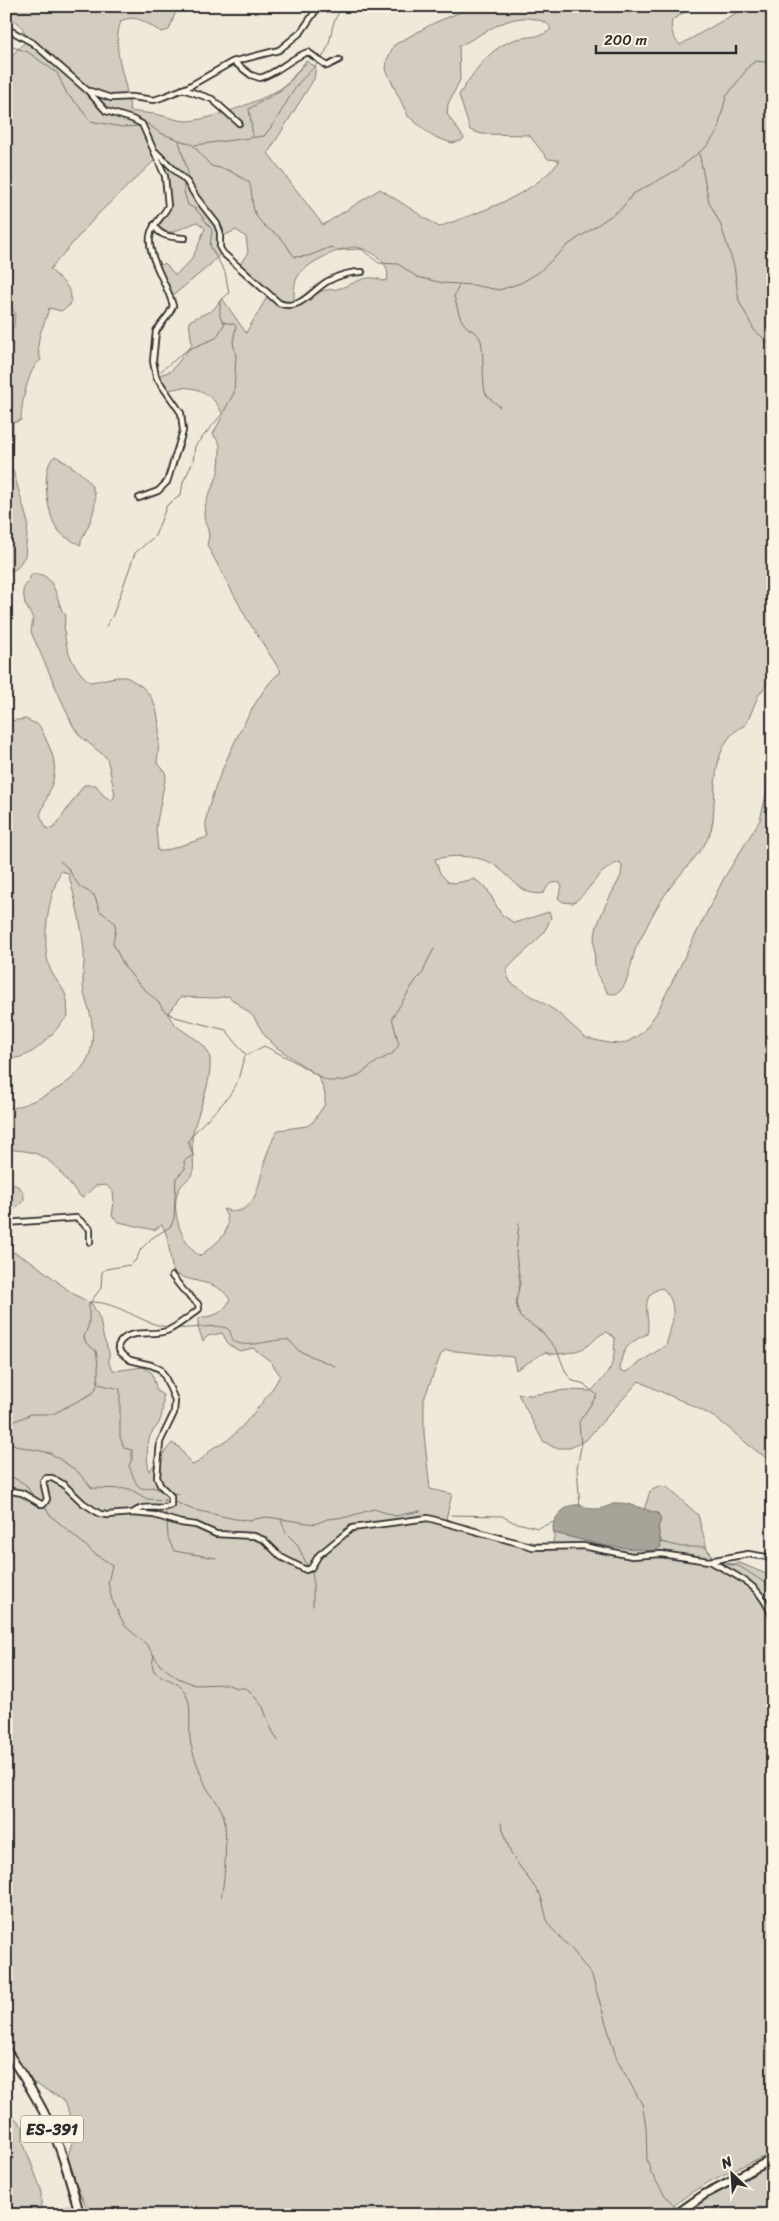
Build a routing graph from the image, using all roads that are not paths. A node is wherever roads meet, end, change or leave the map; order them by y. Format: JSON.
{"nodes":[{"id":1,"x":319,"y":6,"type":"edge"},
{"id":2,"x":6,"y":28,"type":"edge"},
{"id":3,"x":339,"y":60,"type":"dead end"},
{"id":4,"x":234,"y":62,"type":"junction"},
{"id":5,"x":184,"y":89,"type":"junction"},
{"id":6,"x":88,"y":91,"type":"junction"},
{"id":7,"x":239,"y":123,"type":"dead end"},
{"id":8,"x":155,"y":151,"type":"junction"},
{"id":9,"x":154,"y":226,"type":"junction"},
{"id":10,"x":186,"y":238,"type":"dead end"},
{"id":11,"x":362,"y":272,"type":"dead end"},
{"id":12,"x":139,"y":498,"type":"dead end"},
{"id":13,"x":6,"y":1223,"type":"edge"},
{"id":14,"x":90,"y":1242,"type":"dead end"},
{"id":15,"x":172,"y":1276,"type":"dead end"},
{"id":16,"x":6,"y":1490,"type":"edge"},
{"id":17,"x":132,"y":1513,"type":"junction"},
{"id":18,"x":773,"y":1558,"type":"edge"},
{"id":19,"x":710,"y":1561,"type":"junction"},
{"id":20,"x":773,"y":1619,"type":"edge"},
{"id":21,"x":6,"y":2050,"type":"edge"},
{"id":22,"x":773,"y":2160,"type":"edge"},
{"id":23,"x":80,"y":2215,"type":"edge"},
{"id":24,"x":675,"y":2215,"type":"edge"}],
"edges":[{"from":1,"to":4,"type":"street"},
{"from":2,"to":6,"type":"street"},
{"from":3,"to":4,"type":"street"},
{"from":4,"to":5,"type":"street"},
{"from":5,"to":6,"type":"street"},
{"from":5,"to":7,"type":"street"},
{"from":6,"to":8,"type":"street"},
{"from":8,"to":9,"type":"street"},
{"from":8,"to":11,"type":"street"},
{"from":9,"to":10,"type":"street"},
{"from":9,"to":12,"type":"street"},
{"from":13,"to":14,"type":"street"},
{"from":15,"to":17,"type":"street"},
{"from":16,"to":17,"type":"street"},
{"from":17,"to":19,"type":"street"},
{"from":18,"to":19,"type":"street"},
{"from":19,"to":20,"type":"street"},
{"from":21,"to":23,"type":"main road","number":"ES-391"},
{"from":22,"to":24,"type":"main road"}]}
